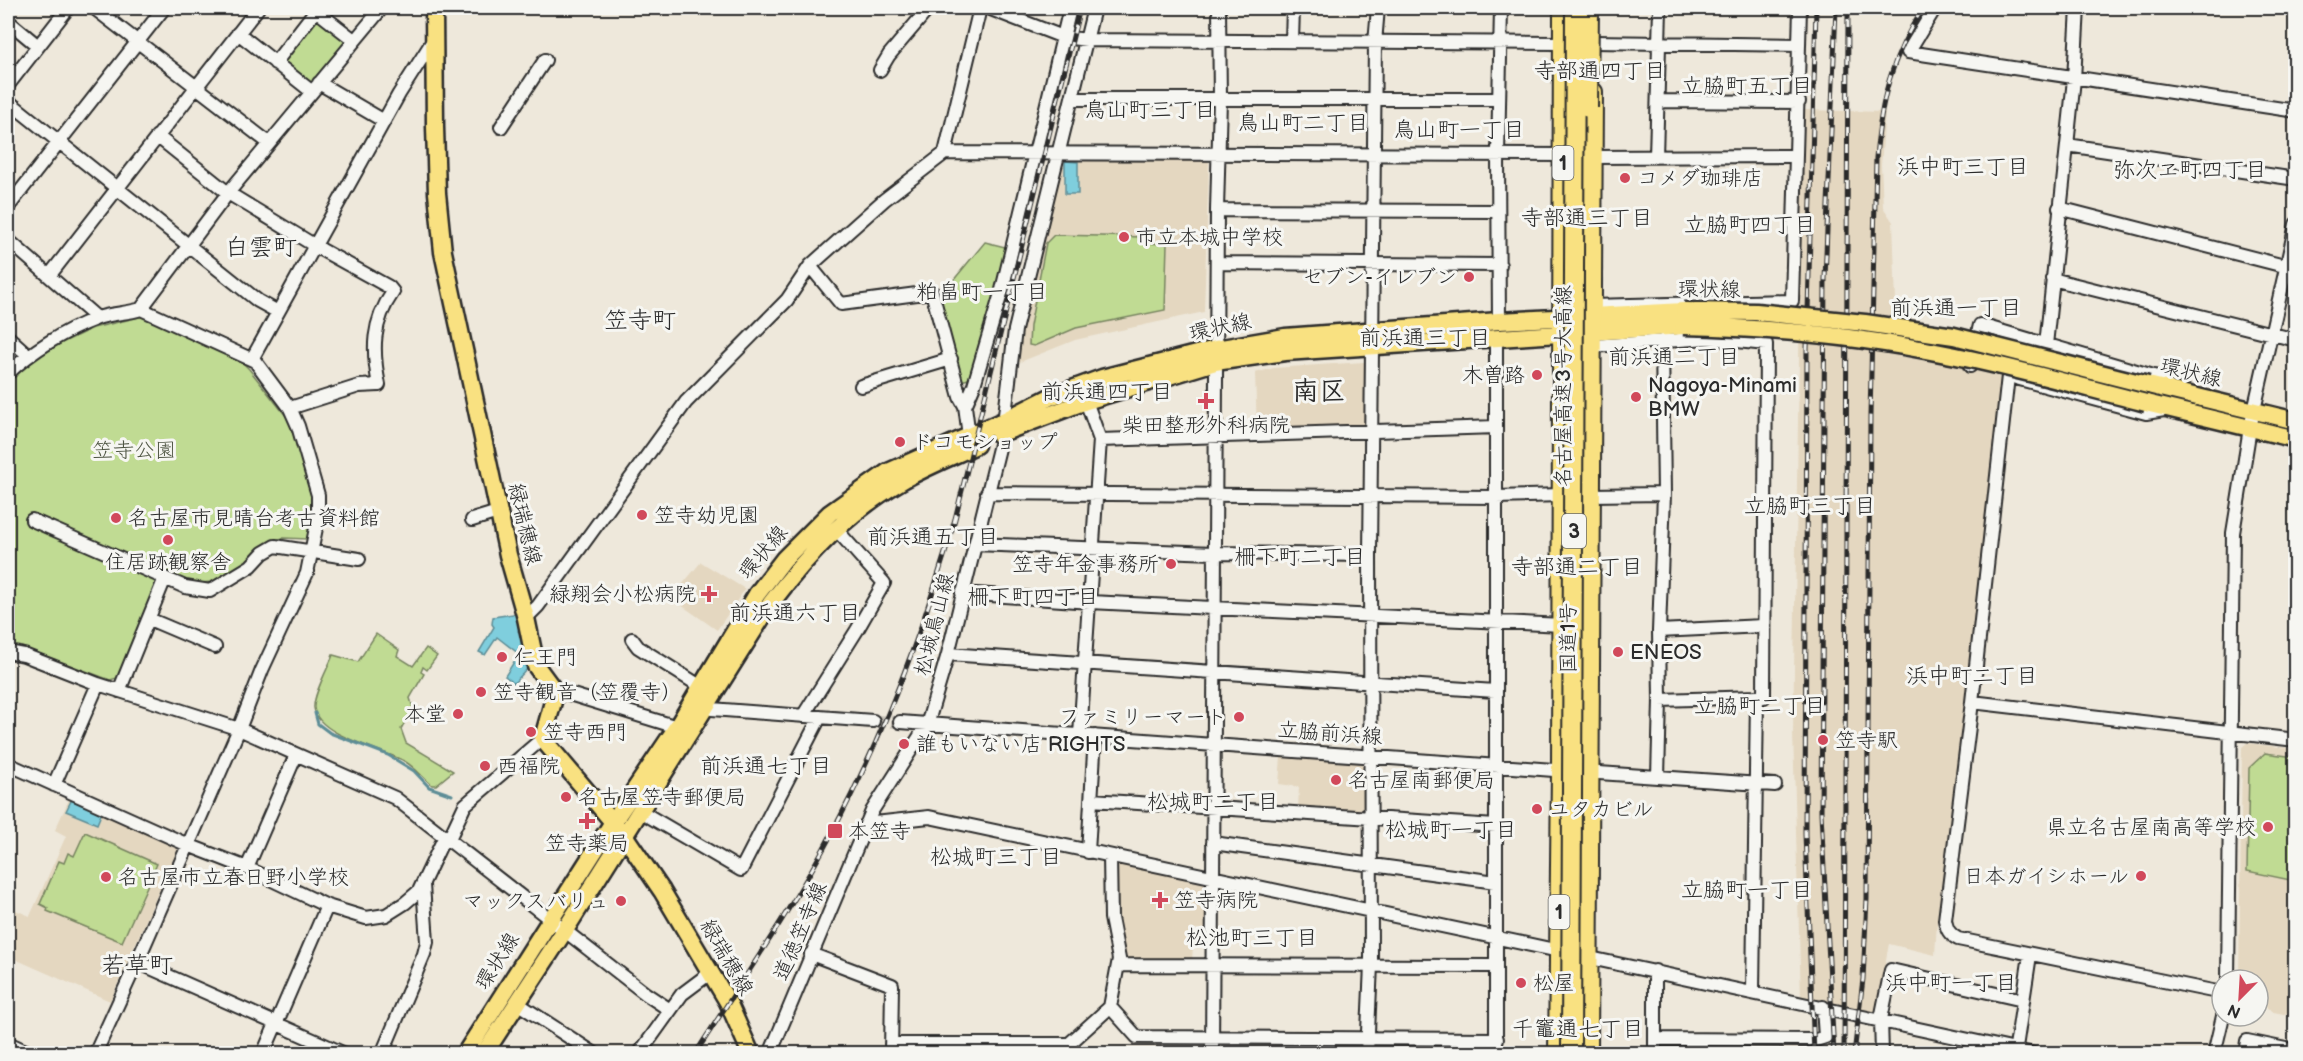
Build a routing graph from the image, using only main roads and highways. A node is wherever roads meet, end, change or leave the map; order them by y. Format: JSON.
{"nodes":[{"id":1,"x":434,"y":8,"type":"edge"},
{"id":2,"x":1563,"y":8,"type":"edge"},
{"id":3,"x":1575,"y":8,"type":"edge"},
{"id":4,"x":1589,"y":8,"type":"edge"},
{"id":5,"x":1594,"y":8,"type":"edge"},
{"id":6,"x":1684,"y":318,"type":"junction"},
{"id":7,"x":1563,"y":325,"type":"junction"},
{"id":8,"x":1592,"y":325,"type":"junction"},
{"id":9,"x":1216,"y":355,"type":"junction"},
{"id":10,"x":2295,"y":421,"type":"edge"},
{"id":11,"x":1004,"y":426,"type":"junction"},
{"id":12,"x":2295,"y":439,"type":"edge"},
{"id":13,"x":696,"y":708,"type":"junction"},
{"id":14,"x":613,"y":822,"type":"junction"},
{"id":15,"x":624,"y":835,"type":"junction"},
{"id":16,"x":465,"y":1053,"type":"edge"},
{"id":17,"x":484,"y":1053,"type":"edge"},
{"id":18,"x":751,"y":1053,"type":"edge"},
{"id":19,"x":1558,"y":1053,"type":"edge"},
{"id":20,"x":1571,"y":1053,"type":"edge"},
{"id":21,"x":1582,"y":1053,"type":"edge"},
{"id":22,"x":1588,"y":1053,"type":"edge"}],
"edges":[{"from":1,"to":14,"type":"main road","name":"緑瑞穂線"},
{"from":2,"to":7,"type":"highway","name":"国道1号","number":"1"},
{"from":3,"to":20,"type":"highway","name":"名古屋高速3号大高線","number":"3","bridge":true},
{"from":4,"to":21,"type":"highway","name":"名古屋高速3号大高線","number":"3","bridge":true},
{"from":5,"to":8,"type":"highway","name":"国道1号","number":"1"},
{"from":6,"to":8,"type":"main road","name":"環状線"},
{"from":6,"to":10,"type":"main road","name":"環状線","bridge":true},
{"from":6,"to":12,"type":"main road","name":"環状線","bridge":true},
{"from":7,"to":8,"type":"main road","name":"環状線"},
{"from":7,"to":9,"type":"main road","name":"環状線"},
{"from":7,"to":19,"type":"highway","name":"国道1号","number":"1"},
{"from":8,"to":22,"type":"highway","name":"国道1号","number":"1"},
{"from":9,"to":11,"type":"main road","name":"環状線"},
{"from":9,"to":11,"type":"main road","name":"環状線"},
{"from":11,"to":13,"type":"main road","name":"環状線"},
{"from":11,"to":13,"type":"main road","name":"環状線"},
{"from":13,"to":14,"type":"main road","name":"環状線"},
{"from":13,"to":15,"type":"main road","name":"環状線"},
{"from":14,"to":15,"type":"main road","name":"緑瑞穂線"},
{"from":14,"to":16,"type":"main road","name":"環状線"},
{"from":15,"to":17,"type":"main road","name":"環状線"},
{"from":15,"to":18,"type":"main road","name":"緑瑞穂線"}]}
